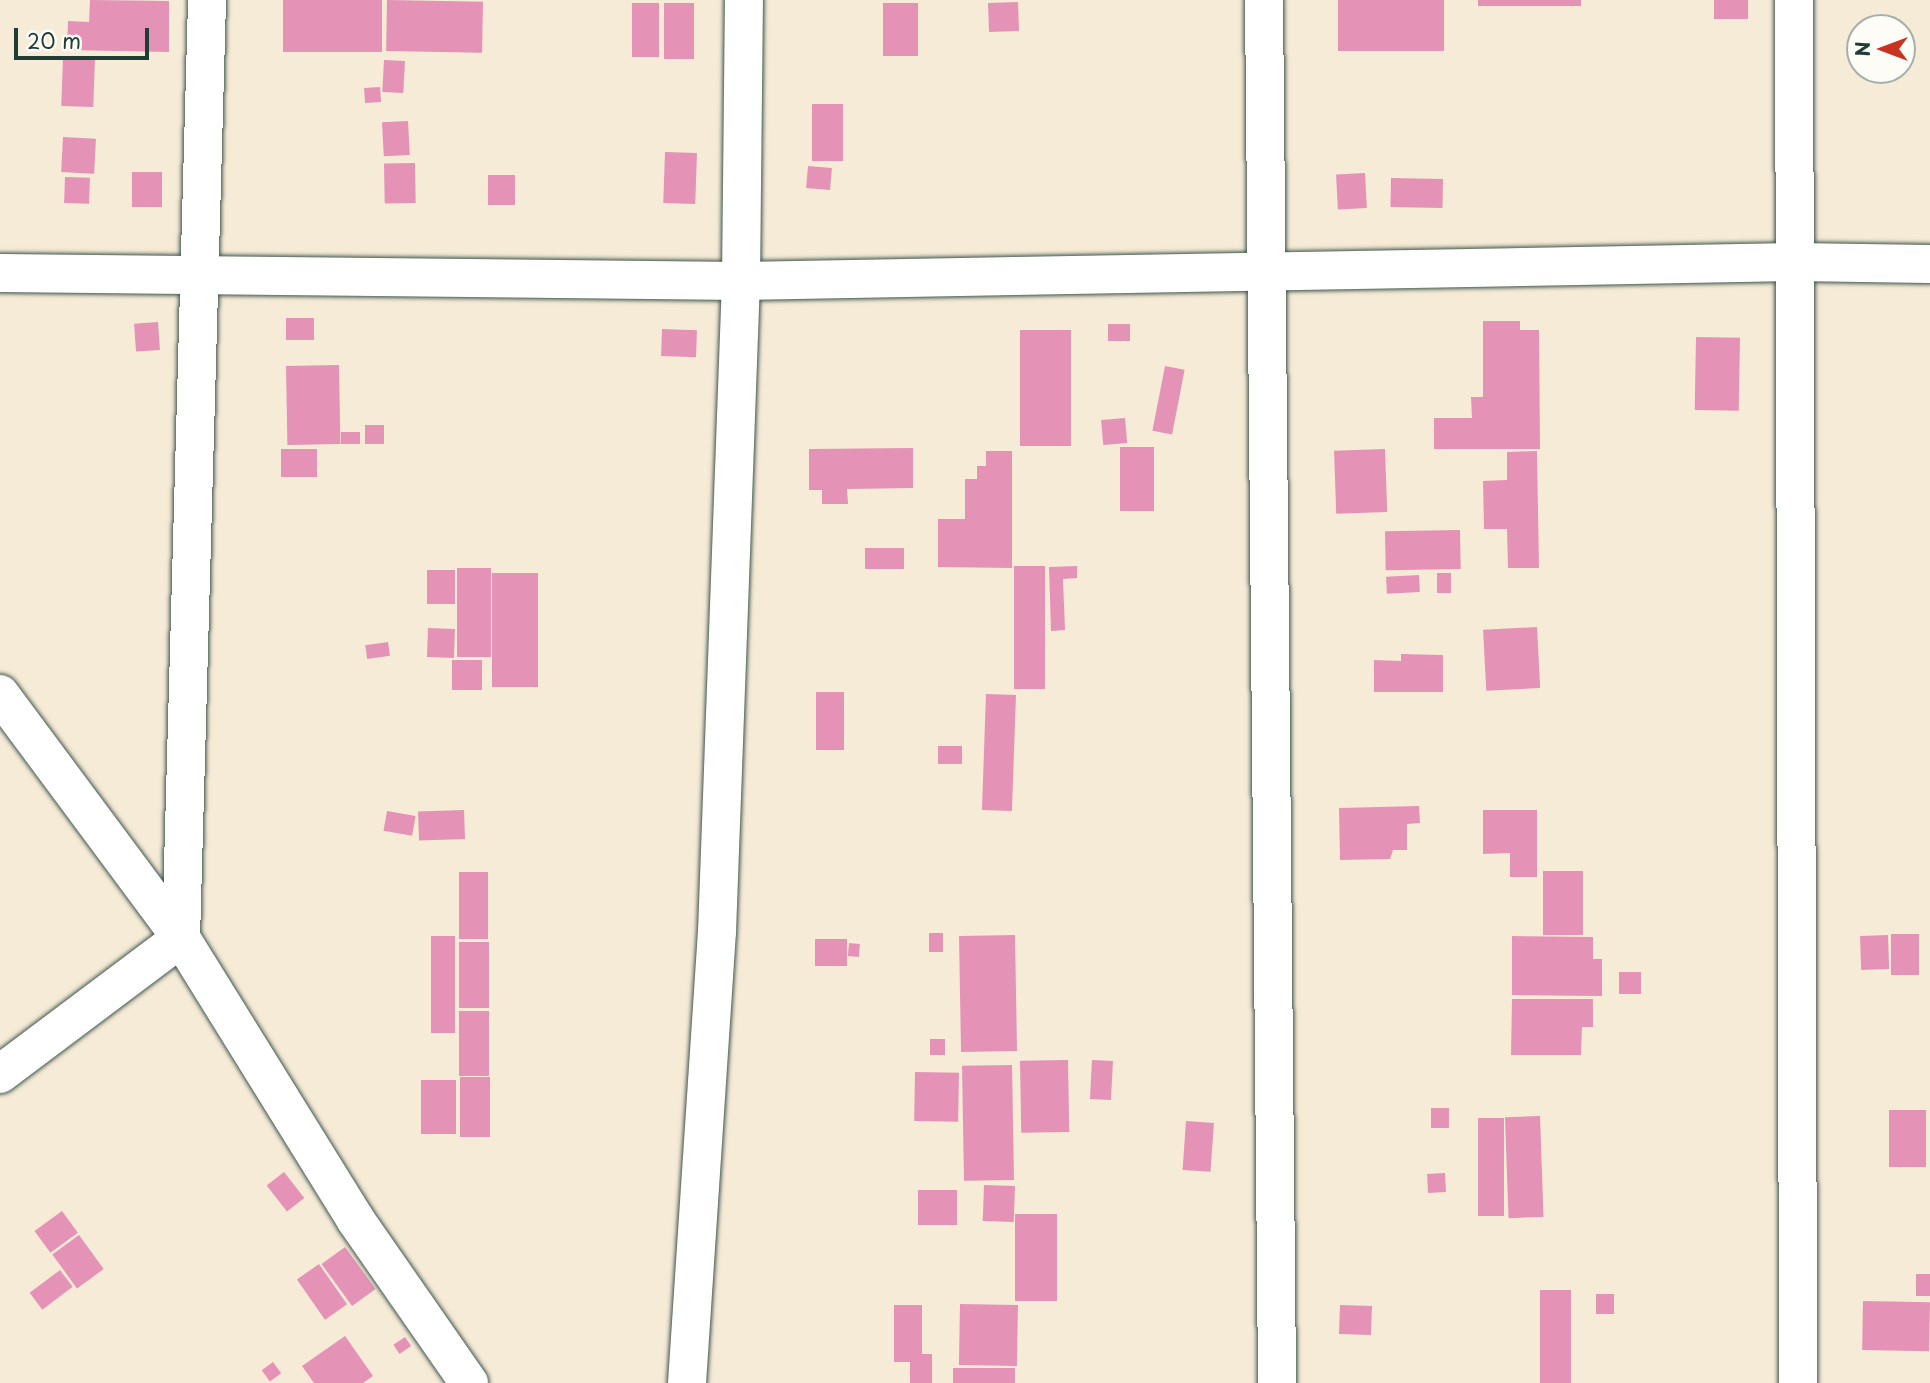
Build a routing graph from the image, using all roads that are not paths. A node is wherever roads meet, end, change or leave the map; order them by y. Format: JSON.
{"nodes":[{"id":1,"x":207,"y":0,"type":"edge"},
{"id":2,"x":744,"y":0,"type":"edge"},
{"id":3,"x":1264,"y":0,"type":"edge"},
{"id":4,"x":1794,"y":0,"type":"edge"},
{"id":5,"x":1794,"y":262,"type":"junction"},
{"id":6,"x":1930,"y":264,"type":"edge"},
{"id":7,"x":1264,"y":270,"type":"junction"},
{"id":8,"x":0,"y":273,"type":"edge"},
{"id":9,"x":202,"y":275,"type":"junction"},
{"id":10,"x":741,"y":281,"type":"junction"},
{"id":11,"x":0,"y":694,"type":"edge"},
{"id":12,"x":181,"y":938,"type":"junction"},
{"id":13,"x":0,"y":1074,"type":"edge"},
{"id":14,"x":469,"y":1383,"type":"edge"},
{"id":15,"x":687,"y":1383,"type":"edge"},
{"id":16,"x":1277,"y":1383,"type":"edge"},
{"id":17,"x":1798,"y":1383,"type":"edge"}],
"edges":[{"from":1,"to":9,"type":"street"},
{"from":2,"to":10,"type":"street"},
{"from":3,"to":7,"type":"street"},
{"from":4,"to":5,"type":"street"},
{"from":5,"to":6,"type":"street"},
{"from":5,"to":7,"type":"street"},
{"from":5,"to":17,"type":"street"},
{"from":7,"to":10,"type":"street"},
{"from":7,"to":16,"type":"street"},
{"from":8,"to":9,"type":"street"},
{"from":9,"to":10,"type":"street"},
{"from":9,"to":12,"type":"street"},
{"from":10,"to":15,"type":"street"},
{"from":11,"to":12,"type":"street"},
{"from":12,"to":13,"type":"street"},
{"from":12,"to":14,"type":"street"}]}
